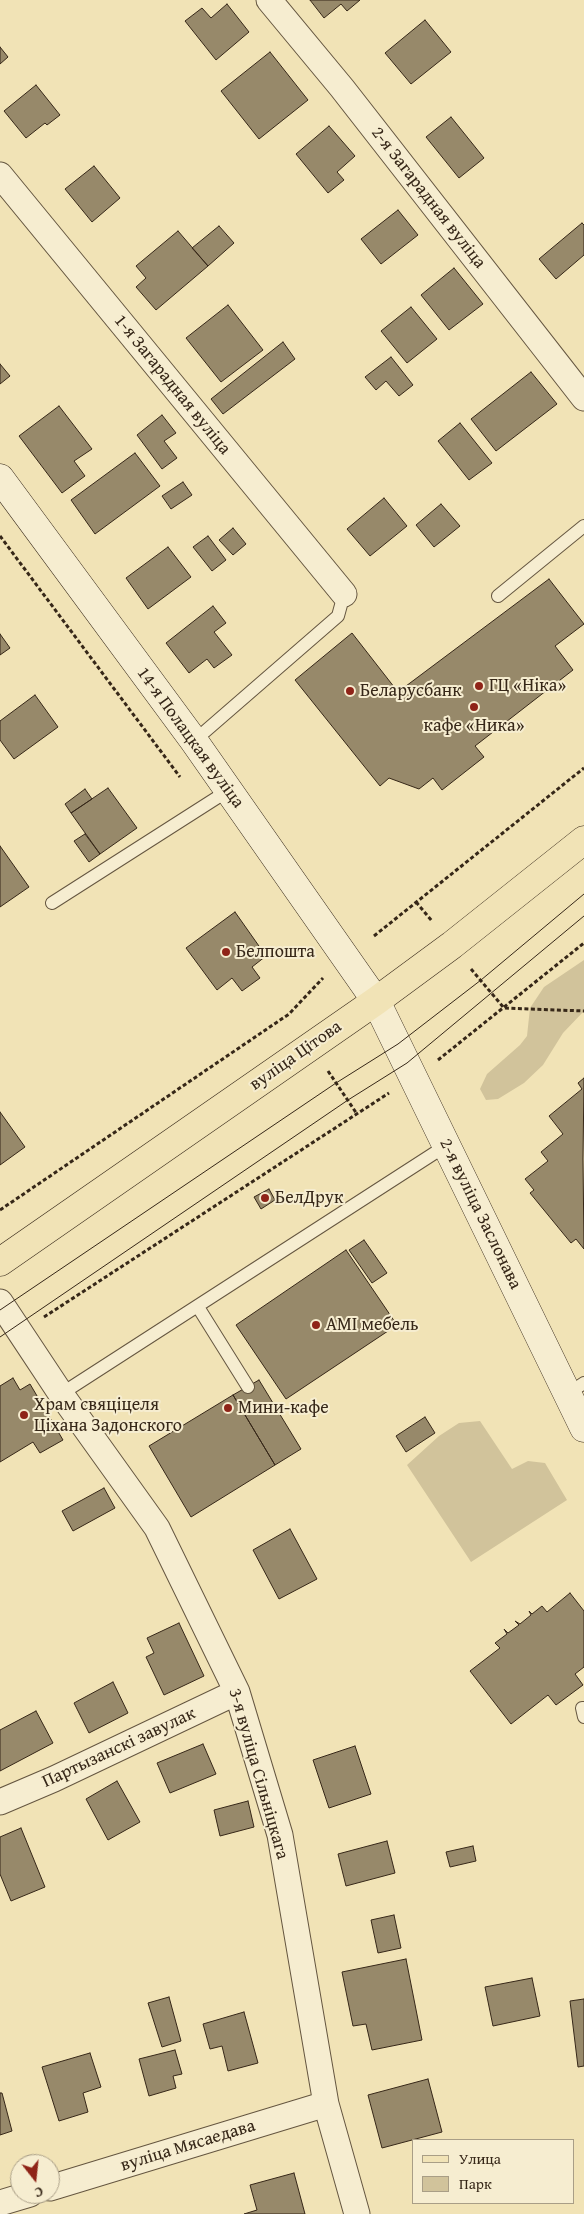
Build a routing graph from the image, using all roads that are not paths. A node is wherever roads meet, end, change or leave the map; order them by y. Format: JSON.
{"nodes":[{"id":1,"x":268,"y":0,"type":"edge"},
{"id":2,"x":0,"y":175,"type":"edge"},
{"id":3,"x":584,"y":398,"type":"edge"},
{"id":4,"x":0,"y":478,"type":"edge"},
{"id":5,"x":584,"y":526,"type":"edge"},
{"id":6,"x":344,"y":594,"type":"joint"},
{"id":7,"x":498,"y":596,"type":"dead end"},
{"id":8,"x":194,"y":741,"type":"junction"},
{"id":9,"x":229,"y":790,"type":"junction"},
{"id":10,"x":584,"y":840,"type":"edge"},
{"id":11,"x":52,"y":903,"type":"dead end"},
{"id":12,"x":376,"y":1001,"type":"junction"},
{"id":13,"x":447,"y":1146,"type":"junction"},
{"id":14,"x":0,"y":1262,"type":"edge"},
{"id":15,"x":0,"y":1302,"type":"edge"},
{"id":16,"x":198,"y":1307,"type":"junction"},
{"id":17,"x":248,"y":1387,"type":"dead end"},
{"id":18,"x":575,"y":1389,"type":"edge"},
{"id":19,"x":61,"y":1394,"type":"junction"},
{"id":20,"x":584,"y":1428,"type":"edge"},
{"id":21,"x":237,"y":1692,"type":"junction"},
{"id":22,"x":584,"y":1708,"type":"edge"},
{"id":23,"x":584,"y":1717,"type":"edge"},
{"id":24,"x":0,"y":1802,"type":"edge"},
{"id":25,"x":326,"y":2104,"type":"junction"},
{"id":26,"x":60,"y":2185,"type":"edge"},
{"id":27,"x":357,"y":2214,"type":"edge"}],
"edges":[{"from":1,"to":3,"type":"street","name":"2-я Загарадная вуліца"},
{"from":2,"to":6,"type":"street","name":"1-я Загарадная вуліца"},
{"from":4,"to":8,"type":"main road","name":"14-я Полацкая вуліца"},
{"from":5,"to":7,"type":"lane"},
{"from":6,"to":8,"type":"lane"},
{"from":8,"to":9,"type":"main road","name":"14-я Полацкая вуліца"},
{"from":9,"to":11,"type":"lane"},
{"from":9,"to":12,"type":"main road","name":"14-я Полацкая вуліца"},
{"from":10,"to":12,"type":"main road","name":"вуліца Цітова"},
{"from":12,"to":13,"type":"main road","name":"2-я вуліца Заслонава"},
{"from":12,"to":14,"type":"main road","name":"вуліца Цітова"},
{"from":13,"to":16,"type":"lane"},
{"from":13,"to":18,"type":"main road","name":"2-я вуліца Заслонава"},
{"from":15,"to":19,"type":"street","name":"3-я вуліца Сільніцкага"},
{"from":16,"to":17,"type":"lane"},
{"from":16,"to":19,"type":"lane"},
{"from":18,"to":20,"type":"main road","name":"2-я вуліца Заслонава"},
{"from":19,"to":21,"type":"street","name":"3-я вуліца Сільніцкага"},
{"from":21,"to":24,"type":"street","name":"Партызанскі завулак"},
{"from":21,"to":25,"type":"street","name":"3-я вуліца Сільніцкага"},
{"from":22,"to":23,"type":"lane"},
{"from":25,"to":26,"type":"street","name":"вуліца Мясаедава"},
{"from":25,"to":27,"type":"street","name":"3-я вуліца Сільніцкага"}]}
